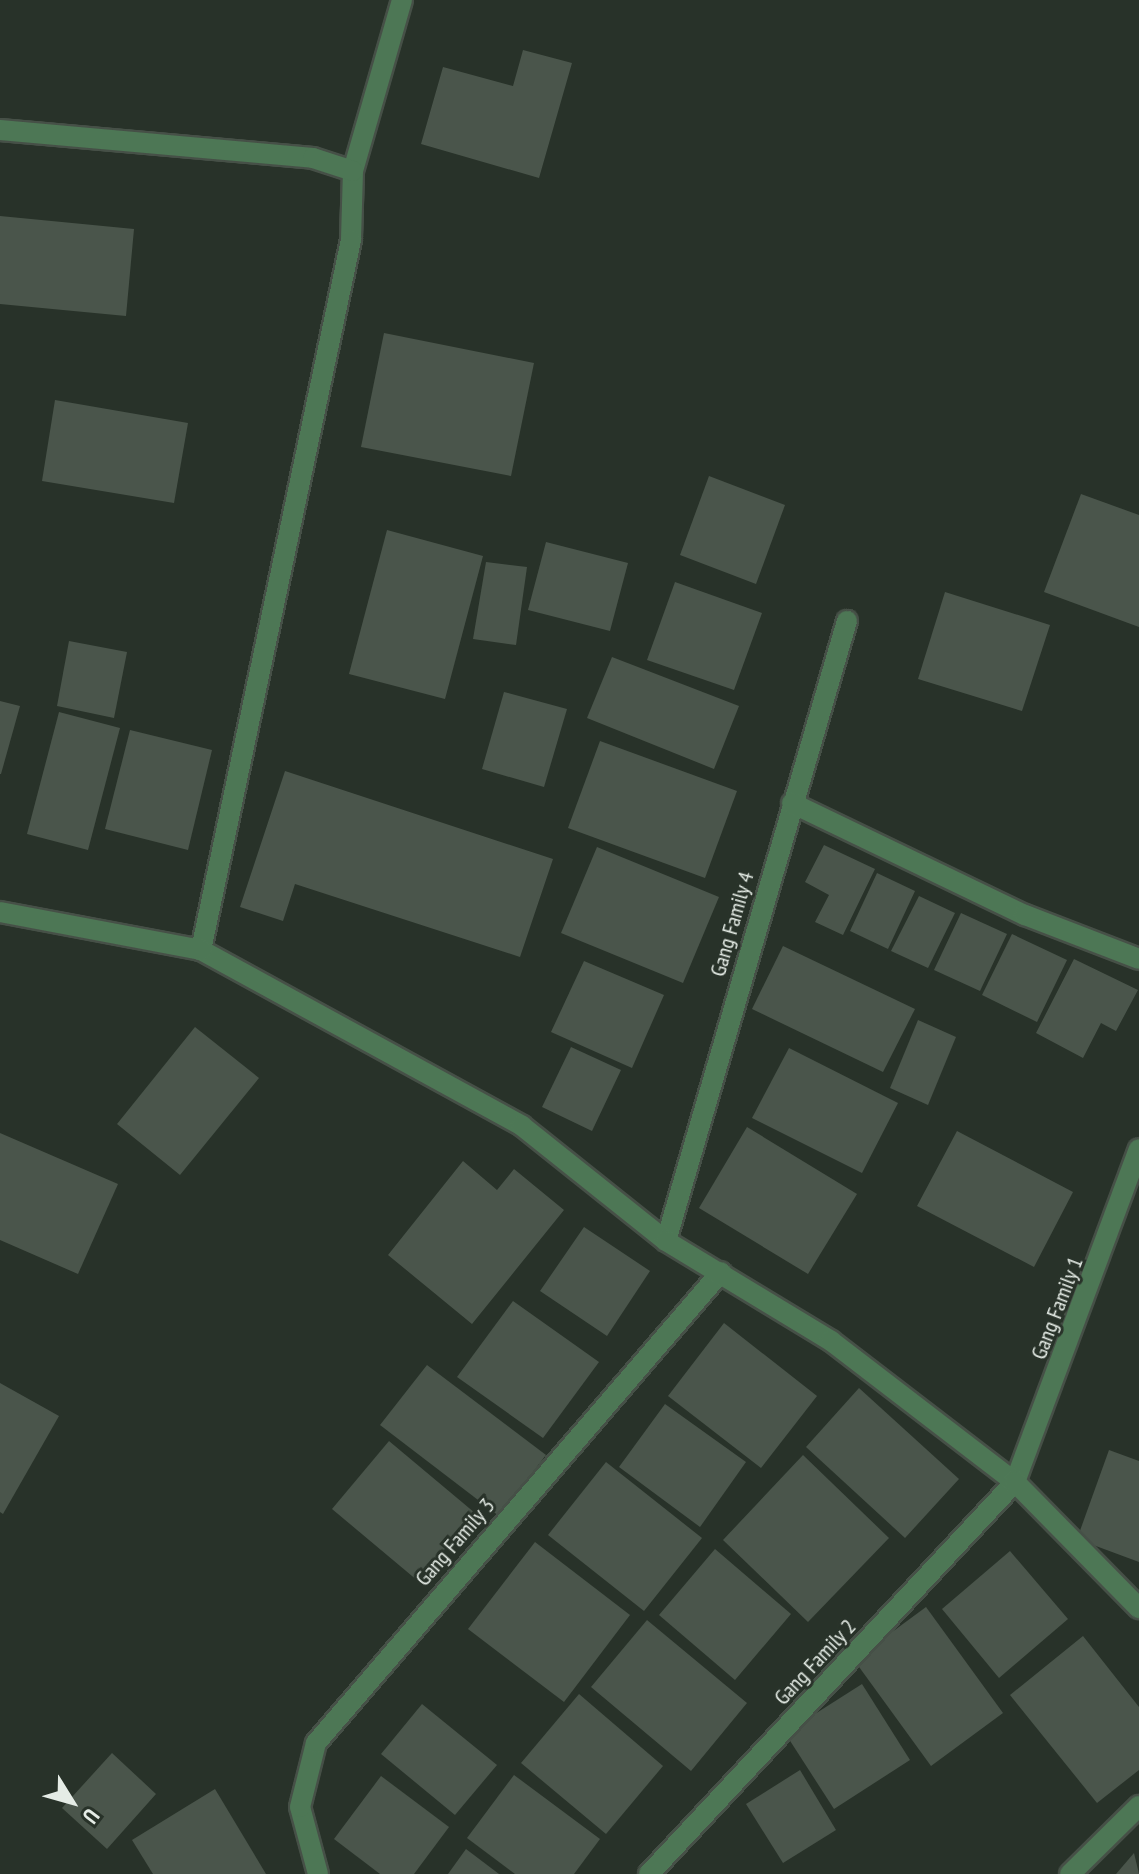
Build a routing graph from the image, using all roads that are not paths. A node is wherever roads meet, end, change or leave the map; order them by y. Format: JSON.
{"nodes":[{"id":1,"x":402,"y":0,"type":"edge"},
{"id":2,"x":0,"y":130,"type":"edge"},
{"id":3,"x":353,"y":171,"type":"junction"},
{"id":4,"x":847,"y":621,"type":"dead end"},
{"id":5,"x":792,"y":803,"type":"junction"},
{"id":6,"x":0,"y":912,"type":"edge"},
{"id":7,"x":201,"y":950,"type":"junction"},
{"id":8,"x":1139,"y":959,"type":"edge"},
{"id":9,"x":1139,"y":1149,"type":"edge"},
{"id":10,"x":666,"y":1241,"type":"junction"},
{"id":11,"x":721,"y":1272,"type":"junction"},
{"id":12,"x":1015,"y":1482,"type":"junction"},
{"id":13,"x":1139,"y":1608,"type":"edge"},
{"id":14,"x":1139,"y":1806,"type":"edge"},
{"id":15,"x":318,"y":1874,"type":"edge"},
{"id":16,"x":649,"y":1874,"type":"edge"},
{"id":17,"x":1070,"y":1874,"type":"edge"}],
"edges":[{"from":1,"to":3,"type":"street"},
{"from":2,"to":3,"type":"street"},
{"from":3,"to":7,"type":"street"},
{"from":4,"to":5,"type":"street","name":"Gang Family 4"},
{"from":5,"to":8,"type":"street"},
{"from":5,"to":10,"type":"street","name":"Gang Family 4"},
{"from":6,"to":7,"type":"street"},
{"from":7,"to":10,"type":"street"},
{"from":9,"to":12,"type":"street","name":"Gang Family 1"},
{"from":10,"to":11,"type":"street"},
{"from":11,"to":12,"type":"street"},
{"from":11,"to":15,"type":"street","name":"Gang Family 3"},
{"from":12,"to":13,"type":"street"},
{"from":12,"to":16,"type":"street","name":"Gang Family 2"},
{"from":14,"to":17,"type":"street"}]}
